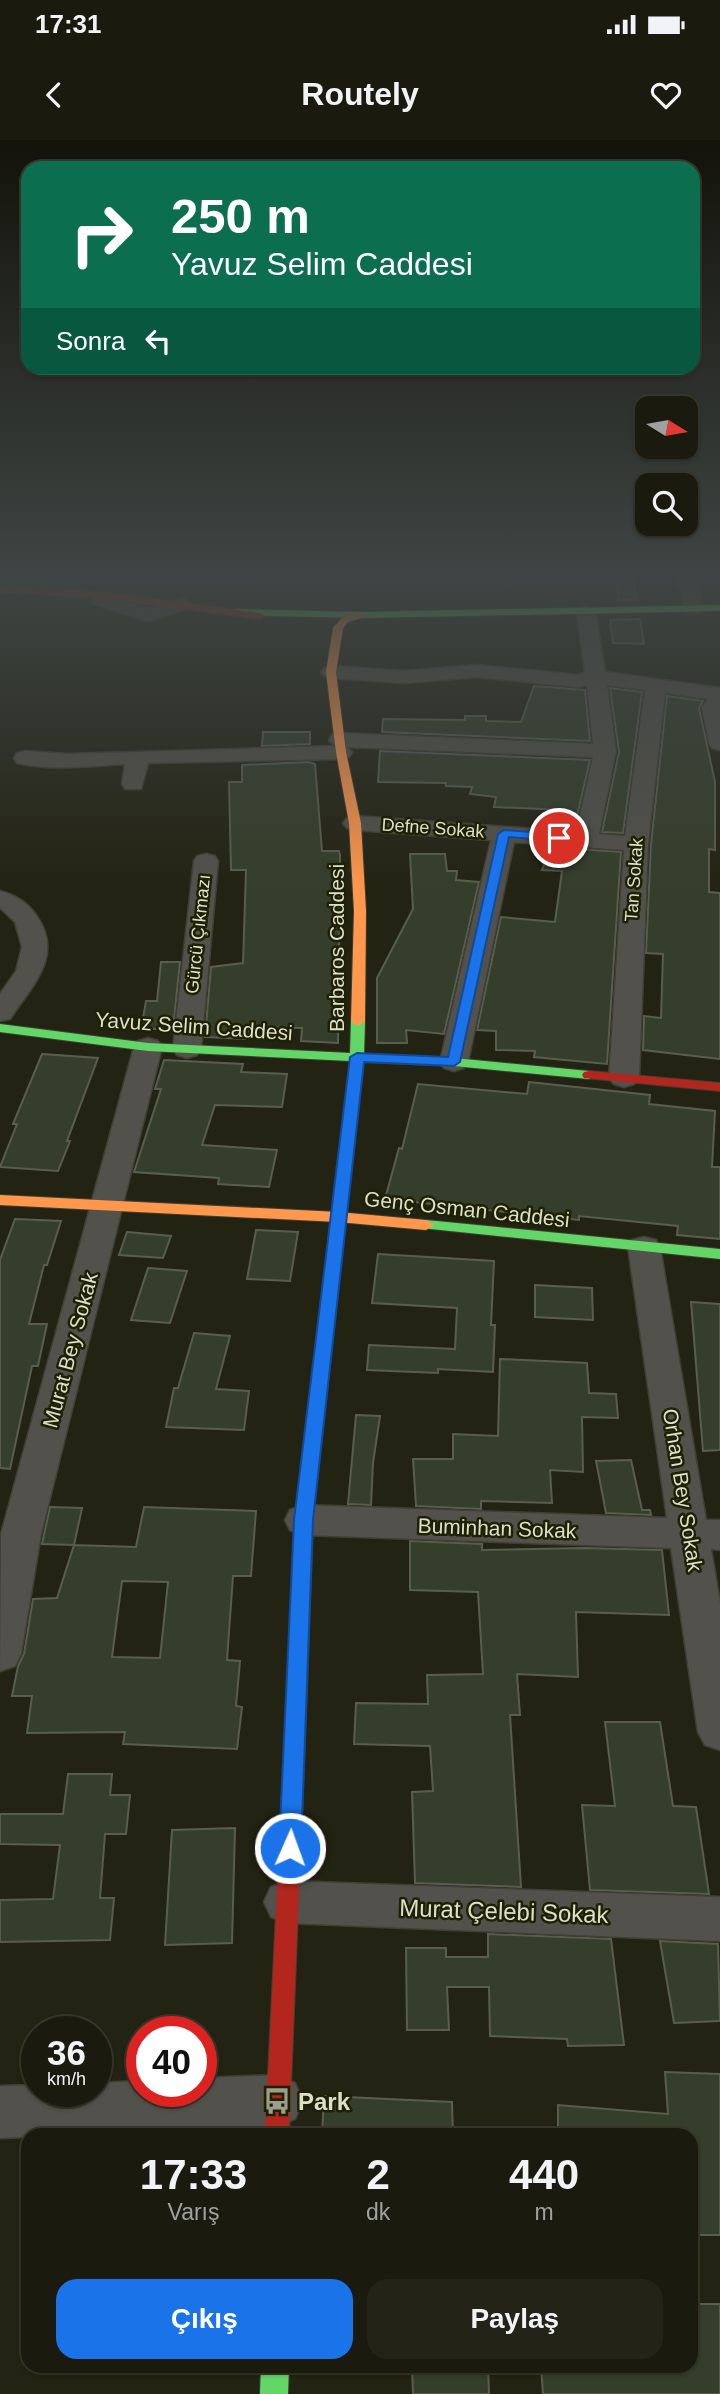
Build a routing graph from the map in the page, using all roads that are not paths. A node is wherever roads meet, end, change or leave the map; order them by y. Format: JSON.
{"nodes":[{"id":1,"x":332,"y":680,"type":"edge"},
{"id":2,"x":596,"y":680,"type":"edge"},
{"id":3,"x":623,"y":680,"type":"edge"},
{"id":4,"x":656,"y":684,"type":"junction"},
{"id":5,"x":720,"y":695,"type":"edge"},
{"id":6,"x":720,"y":743,"type":"edge"},
{"id":7,"x":341,"y":746,"type":"junction"},
{"id":8,"x":605,"y":751,"type":"junction"},
{"id":9,"x":138,"y":757,"type":"junction"},
{"id":10,"x":25,"y":758,"type":"dead end"},
{"id":11,"x":133,"y":784,"type":"dead end"},
{"id":12,"x":355,"y":823,"type":"junction"},
{"id":13,"x":504,"y":834,"type":"junction"},
{"id":14,"x":586,"y":839,"type":"junction"},
{"id":15,"x":636,"y":844,"type":"junction"},
{"id":16,"x":206,"y":861,"type":"dead end"},
{"id":17,"x":0,"y":899,"type":"edge"},
{"id":18,"x":0,"y":1013,"type":"edge"},
{"id":19,"x":0,"y":1028,"type":"edge"},
{"id":20,"x":148,"y":1047,"type":"junction"},
{"id":21,"x":187,"y":1049,"type":"junction"},
{"id":22,"x":357,"y":1057,"type":"junction"},
{"id":23,"x":454,"y":1062,"type":"junction"},
{"id":24,"x":624,"y":1078,"type":"junction"},
{"id":25,"x":720,"y":1087,"type":"edge"},
{"id":26,"x":0,"y":1200,"type":"edge"},
{"id":27,"x":108,"y":1205,"type":"junction"},
{"id":28,"x":338,"y":1217,"type":"junction"},
{"id":29,"x":644,"y":1247,"type":"junction"},
{"id":30,"x":720,"y":1254,"type":"edge"},
{"id":31,"x":304,"y":1520,"type":"junction"},
{"id":32,"x":705,"y":1535,"type":"edge"},
{"id":33,"x":0,"y":1654,"type":"edge"},
{"id":34,"x":720,"y":1732,"type":"edge"},
{"id":35,"x":288,"y":1902,"type":"junction"},
{"id":36,"x":720,"y":1919,"type":"edge"},
{"id":37,"x":0,"y":2112,"type":"edge"},
{"id":38,"x":277,"y":2118,"type":"edge"},
{"id":39,"x":275,"y":2373,"type":"edge"},
{"id":40,"x":274,"y":2394,"type":"edge"}],
"edges":[{"from":1,"to":7,"type":"street","name":"Barbaros Caddesi"},
{"from":2,"to":8,"type":"street"},
{"from":3,"to":4,"type":"street"},
{"from":4,"to":5,"type":"street"},
{"from":4,"to":15,"type":"street","name":"Tan Sokak"},
{"from":5,"to":6,"type":"street"},
{"from":7,"to":8,"type":"street"},
{"from":7,"to":9,"type":"street"},
{"from":7,"to":12,"type":"street","name":"Barbaros Caddesi"},
{"from":8,"to":14,"type":"street"},
{"from":9,"to":10,"type":"street"},
{"from":9,"to":11,"type":"street"},
{"from":12,"to":13,"type":"street","name":"Defne Sokak"},
{"from":12,"to":22,"type":"street","name":"Barbaros Caddesi"},
{"from":13,"to":14,"type":"street","name":"Defne Sokak"},
{"from":13,"to":23,"type":"street"},
{"from":14,"to":15,"type":"street","name":"Defne Sokak"},
{"from":15,"to":24,"type":"street","name":"Tan Sokak"},
{"from":16,"to":21,"type":"street","name":"Gürcü Çıkmazı"},
{"from":17,"to":18,"type":"street"},
{"from":19,"to":20,"type":"street","name":"Yavuz Selim Caddesi"},
{"from":20,"to":21,"type":"street","name":"Yavuz Selim Caddesi"},
{"from":20,"to":27,"type":"street","name":"Murat Bey Sokak"},
{"from":21,"to":22,"type":"street","name":"Yavuz Selim Caddesi"},
{"from":22,"to":23,"type":"street","name":"Yavuz Selim Caddesi"},
{"from":22,"to":28,"type":"street","name":"Barbaros Caddesi"},
{"from":23,"to":24,"type":"street","name":"Yavuz Selim Caddesi"},
{"from":24,"to":25,"type":"street","name":"Yavuz Selim Caddesi"},
{"from":26,"to":27,"type":"street","name":"Genç Osman Caddesi"},
{"from":27,"to":28,"type":"street","name":"Genç Osman Caddesi"},
{"from":27,"to":33,"type":"street","name":"Murat Bey Sokak"},
{"from":28,"to":29,"type":"street","name":"Genç Osman Caddesi"},
{"from":28,"to":31,"type":"street","name":"Barbaros Caddesi"},
{"from":29,"to":30,"type":"street","name":"Genç Osman Caddesi"},
{"from":29,"to":32,"type":"street","name":"Orhan Bey Sokak"},
{"from":31,"to":32,"type":"street","name":"Buminhan Sokak"},
{"from":31,"to":35,"type":"street","name":"Barbaros Caddesi"},
{"from":32,"to":34,"type":"street","name":"Orhan Bey Sokak"},
{"from":35,"to":36,"type":"street","name":"Murat Çelebi Sokak"},
{"from":35,"to":38,"type":"street","name":"Barbaros Caddesi"},
{"from":37,"to":38,"type":"street"},
{"from":39,"to":40,"type":"street"}]}
